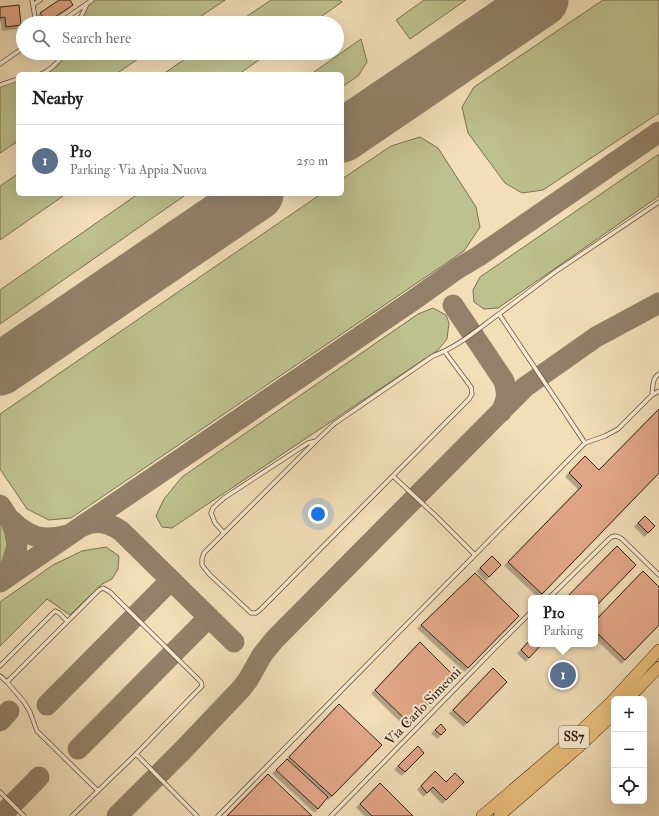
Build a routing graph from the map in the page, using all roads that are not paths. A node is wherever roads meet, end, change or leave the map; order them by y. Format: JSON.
{"nodes":[{"id":1,"x":32,"y":0,"type":"edge"},
{"id":2,"x":40,"y":0,"type":"edge"},
{"id":3,"x":92,"y":0,"type":"edge"},
{"id":4,"x":88,"y":3,"type":"junction"},
{"id":5,"x":33,"y":5,"type":"junction"},
{"id":6,"x":35,"y":16,"type":"edge"},
{"id":7,"x":69,"y":16,"type":"edge"},
{"id":8,"x":82,"y":16,"type":"edge"},
{"id":9,"x":16,"y":53,"type":"edge"},
{"id":10,"x":59,"y":60,"type":"edge"},
{"id":11,"x":0,"y":64,"type":"edge"},
{"id":12,"x":46,"y":72,"type":"edge"},
{"id":13,"x":16,"y":80,"type":"edge"},
{"id":14,"x":0,"y":85,"type":"edge"},
{"id":15,"x":659,"y":202,"type":"edge"},
{"id":16,"x":499,"y":314,"type":"junction"},
{"id":17,"x":444,"y":352,"type":"junction"},
{"id":18,"x":659,"y":374,"type":"edge"},
{"id":19,"x":659,"y":391,"type":"edge"},
{"id":20,"x":652,"y":395,"type":"junction"},
{"id":21,"x":316,"y":441,"type":"junction"},
{"id":22,"x":586,"y":443,"type":"junction"},
{"id":23,"x":393,"y":476,"type":"junction"},
{"id":24,"x":224,"y":533,"type":"junction"},
{"id":25,"x":475,"y":554,"type":"junction"},
{"id":26,"x":659,"y":575,"type":"edge"},
{"id":27,"x":551,"y":595,"type":"edge"},
{"id":28,"x":528,"y":615,"type":"edge"},
{"id":29,"x":67,"y":621,"type":"junction"},
{"id":30,"x":659,"y":650,"type":"edge"},
{"id":31,"x":0,"y":666,"type":"edge"},
{"id":32,"x":659,"y":667,"type":"edge"},
{"id":33,"x":0,"y":676,"type":"edge"},
{"id":34,"x":7,"y":682,"type":"junction"},
{"id":35,"x":631,"y":696,"type":"edge"},
{"id":36,"x":611,"y":717,"type":"edge"},
{"id":37,"x":136,"y":754,"type":"junction"},
{"id":38,"x":98,"y":791,"type":"junction"},
{"id":39,"x":0,"y":792,"type":"edge"},
{"id":40,"x":24,"y":816,"type":"edge"},
{"id":41,"x":72,"y":816,"type":"edge"},
{"id":42,"x":197,"y":816,"type":"edge"},
{"id":43,"x":218,"y":816,"type":"edge"},
{"id":44,"x":331,"y":816,"type":"edge"},
{"id":45,"x":482,"y":816,"type":"edge"},
{"id":46,"x":499,"y":816,"type":"edge"}],
"edges":[{"from":1,"to":5,"type":"lane"},
{"from":2,"to":5,"type":"lane"},
{"from":3,"to":4,"type":"lane"},
{"from":4,"to":7,"type":"lane"},
{"from":4,"to":8,"type":"lane"},
{"from":5,"to":6,"type":"lane"},
{"from":9,"to":11,"type":"lane"},
{"from":10,"to":12,"type":"lane"},
{"from":13,"to":14,"type":"lane"},
{"from":15,"to":16,"type":"lane"},
{"from":16,"to":17,"type":"lane"},
{"from":16,"to":22,"type":"lane"},
{"from":17,"to":21,"type":"lane"},
{"from":17,"to":23,"type":"lane"},
{"from":18,"to":20,"type":"lane"},
{"from":19,"to":20,"type":"lane"},
{"from":20,"to":22,"type":"lane"},
{"from":21,"to":24,"type":"lane"},
{"from":21,"to":24,"type":"lane"},
{"from":22,"to":25,"type":"lane"},
{"from":23,"to":24,"type":"lane"},
{"from":23,"to":25,"type":"lane"},
{"from":25,"to":43,"type":"lane"},
{"from":26,"to":27,"type":"lane"},
{"from":28,"to":44,"type":"lane","name":"Via Carlo Simeoni"},
{"from":29,"to":31,"type":"lane"},
{"from":29,"to":34,"type":"lane"},
{"from":29,"to":37,"type":"lane"},
{"from":30,"to":45,"type":"main road","number":"SS7"},
{"from":32,"to":35,"type":"main road"},
{"from":33,"to":34,"type":"lane"},
{"from":34,"to":38,"type":"lane"},
{"from":36,"to":46,"type":"main road","number":"SS7"},
{"from":37,"to":38,"type":"lane"},
{"from":37,"to":42,"type":"lane"},
{"from":38,"to":41,"type":"lane"},
{"from":39,"to":40,"type":"lane"}]}
